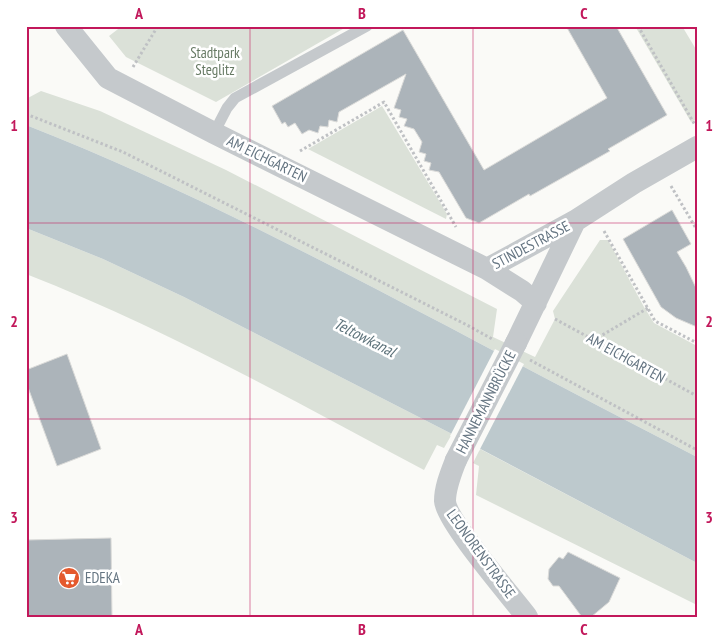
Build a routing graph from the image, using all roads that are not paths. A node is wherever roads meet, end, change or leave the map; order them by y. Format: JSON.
{"nodes":[{"id":1,"x":66,"y":26,"type":"edge"},
{"id":2,"x":366,"y":26,"type":"edge"},
{"id":3,"x":214,"y":133,"type":"junction"},
{"id":4,"x":697,"y":147,"type":"edge"},
{"id":5,"x":575,"y":221,"type":"junction"},
{"id":6,"x":487,"y":268,"type":"junction"},
{"id":7,"x":536,"y":302,"type":"junction"},
{"id":8,"x":515,"y":348,"type":"joint"},
{"id":9,"x":456,"y":460,"type":"joint"},
{"id":10,"x":527,"y":617,"type":"edge"}],
"edges":[{"from":1,"to":3,"type":"street","name":"AM EICHGARTEN"},
{"from":2,"to":3,"type":"lane"},
{"from":3,"to":6,"type":"street","name":"AM EICHGARTEN"},
{"from":4,"to":5,"type":"street","name":"STINDESTRASSE"},
{"from":5,"to":6,"type":"street","name":"STINDESTRASSE"},
{"from":5,"to":7,"type":"street","name":"STINDESTRASSE"},
{"from":6,"to":7,"type":"street","name":"STINDESTRASSE"},
{"from":7,"to":8,"type":"street","name":"STINDESTRASSE"},
{"from":8,"to":9,"type":"street","name":"HANNEMANNBRÜCKE","bridge":true},
{"from":9,"to":10,"type":"street","name":"LEONORENSTRASSE"}]}
